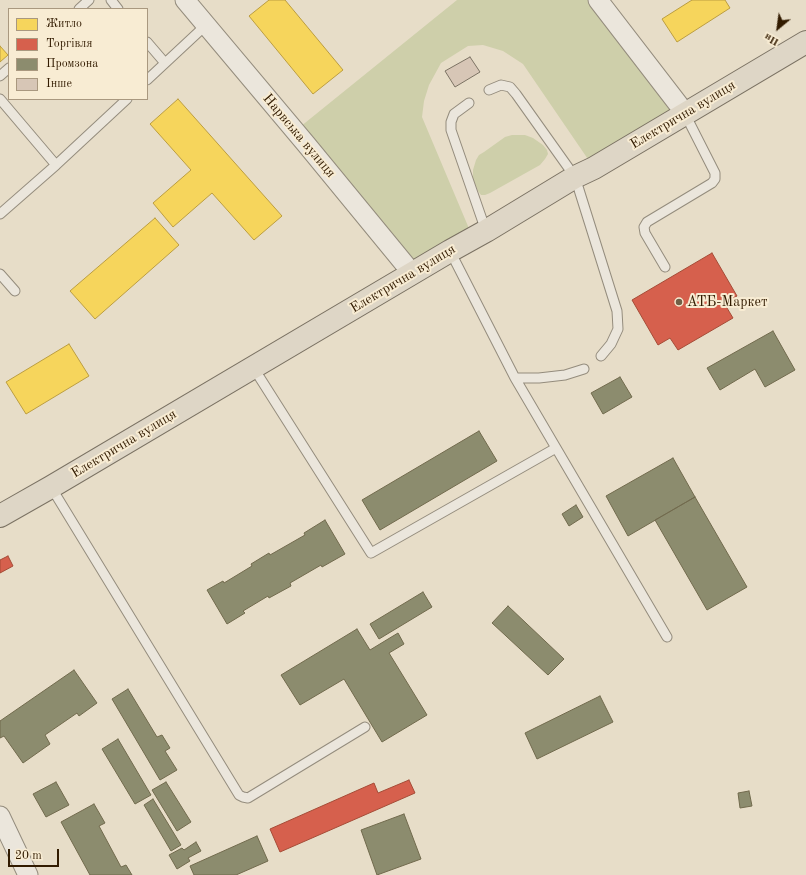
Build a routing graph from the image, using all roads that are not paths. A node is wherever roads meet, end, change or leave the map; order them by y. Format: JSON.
{"nodes":[{"id":1,"x":89,"y":0,"type":"edge"},
{"id":2,"x":111,"y":0,"type":"edge"},
{"id":3,"x":185,"y":0,"type":"edge"},
{"id":4,"x":598,"y":0,"type":"edge"},
{"id":5,"x":80,"y":8,"type":"edge"},
{"id":6,"x":117,"y":8,"type":"edge"},
{"id":7,"x":206,"y":25,"type":"junction"},
{"id":8,"x":806,"y":42,"type":"edge"},
{"id":9,"x":148,"y":43,"type":"edge"},
{"id":10,"x":165,"y":63,"type":"junction"},
{"id":11,"x":8,"y":69,"type":"edge"},
{"id":12,"x":0,"y":76,"type":"edge"},
{"id":13,"x":148,"y":79,"type":"edge"},
{"id":14,"x":489,"y":90,"type":"dead end"},
{"id":15,"x":0,"y":99,"type":"edge"},
{"id":16,"x":126,"y":100,"type":"edge"},
{"id":17,"x":469,"y":103,"type":"dead end"},
{"id":18,"x":685,"y":114,"type":"junction"},
{"id":19,"x":56,"y":165,"type":"junction"},
{"id":20,"x":575,"y":177,"type":"junction"},
{"id":21,"x":0,"y":214,"type":"edge"},
{"id":22,"x":486,"y":231,"type":"junction"},
{"id":23,"x":450,"y":251,"type":"junction"},
{"id":24,"x":665,"y":267,"type":"dead end"},
{"id":25,"x":412,"y":273,"type":"junction"},
{"id":26,"x":0,"y":274,"type":"edge"},
{"id":27,"x":15,"y":291,"type":"dead end"},
{"id":28,"x":601,"y":356,"type":"dead end"},
{"id":29,"x":253,"y":367,"type":"junction"},
{"id":30,"x":584,"y":369,"type":"dead end"},
{"id":31,"x":515,"y":378,"type":"junction"},
{"id":32,"x":556,"y":448,"type":"junction"},
{"id":33,"x":51,"y":488,"type":"junction"},
{"id":34,"x":0,"y":516,"type":"edge"},
{"id":35,"x":667,"y":637,"type":"dead end"},
{"id":36,"x":365,"y":727,"type":"dead end"},
{"id":37,"x":0,"y":816,"type":"edge"},
{"id":38,"x":28,"y":875,"type":"edge"}],
"edges":[{"from":1,"to":5,"type":"lane"},
{"from":2,"to":6,"type":"lane"},
{"from":3,"to":7,"type":"street","name":"Нарвська вулиця"},
{"from":4,"to":18,"type":"street"},
{"from":7,"to":10,"type":"lane"},
{"from":7,"to":25,"type":"street","name":"Нарвська вулиця"},
{"from":8,"to":18,"type":"main road","name":"Електрична вулиця"},
{"from":9,"to":10,"type":"lane"},
{"from":10,"to":13,"type":"lane"},
{"from":11,"to":12,"type":"lane"},
{"from":14,"to":20,"type":"lane"},
{"from":15,"to":19,"type":"lane"},
{"from":16,"to":19,"type":"lane"},
{"from":17,"to":22,"type":"lane"},
{"from":18,"to":20,"type":"main road","name":"Електрична вулиця"},
{"from":18,"to":24,"type":"lane"},
{"from":19,"to":21,"type":"lane"},
{"from":20,"to":22,"type":"main road","name":"Електрична вулиця"},
{"from":20,"to":28,"type":"lane"},
{"from":22,"to":23,"type":"main road","name":"Електрична вулиця"},
{"from":23,"to":25,"type":"main road","name":"Електрична вулиця"},
{"from":23,"to":31,"type":"lane"},
{"from":25,"to":29,"type":"main road","name":"Електрична вулиця"},
{"from":26,"to":27,"type":"lane"},
{"from":29,"to":32,"type":"lane"},
{"from":29,"to":33,"type":"main road","name":"Електрична вулиця"},
{"from":30,"to":31,"type":"lane"},
{"from":31,"to":32,"type":"lane"},
{"from":32,"to":35,"type":"lane"},
{"from":33,"to":34,"type":"main road","name":"Електрична вулиця"},
{"from":33,"to":36,"type":"lane"},
{"from":37,"to":38,"type":"street"}]}
